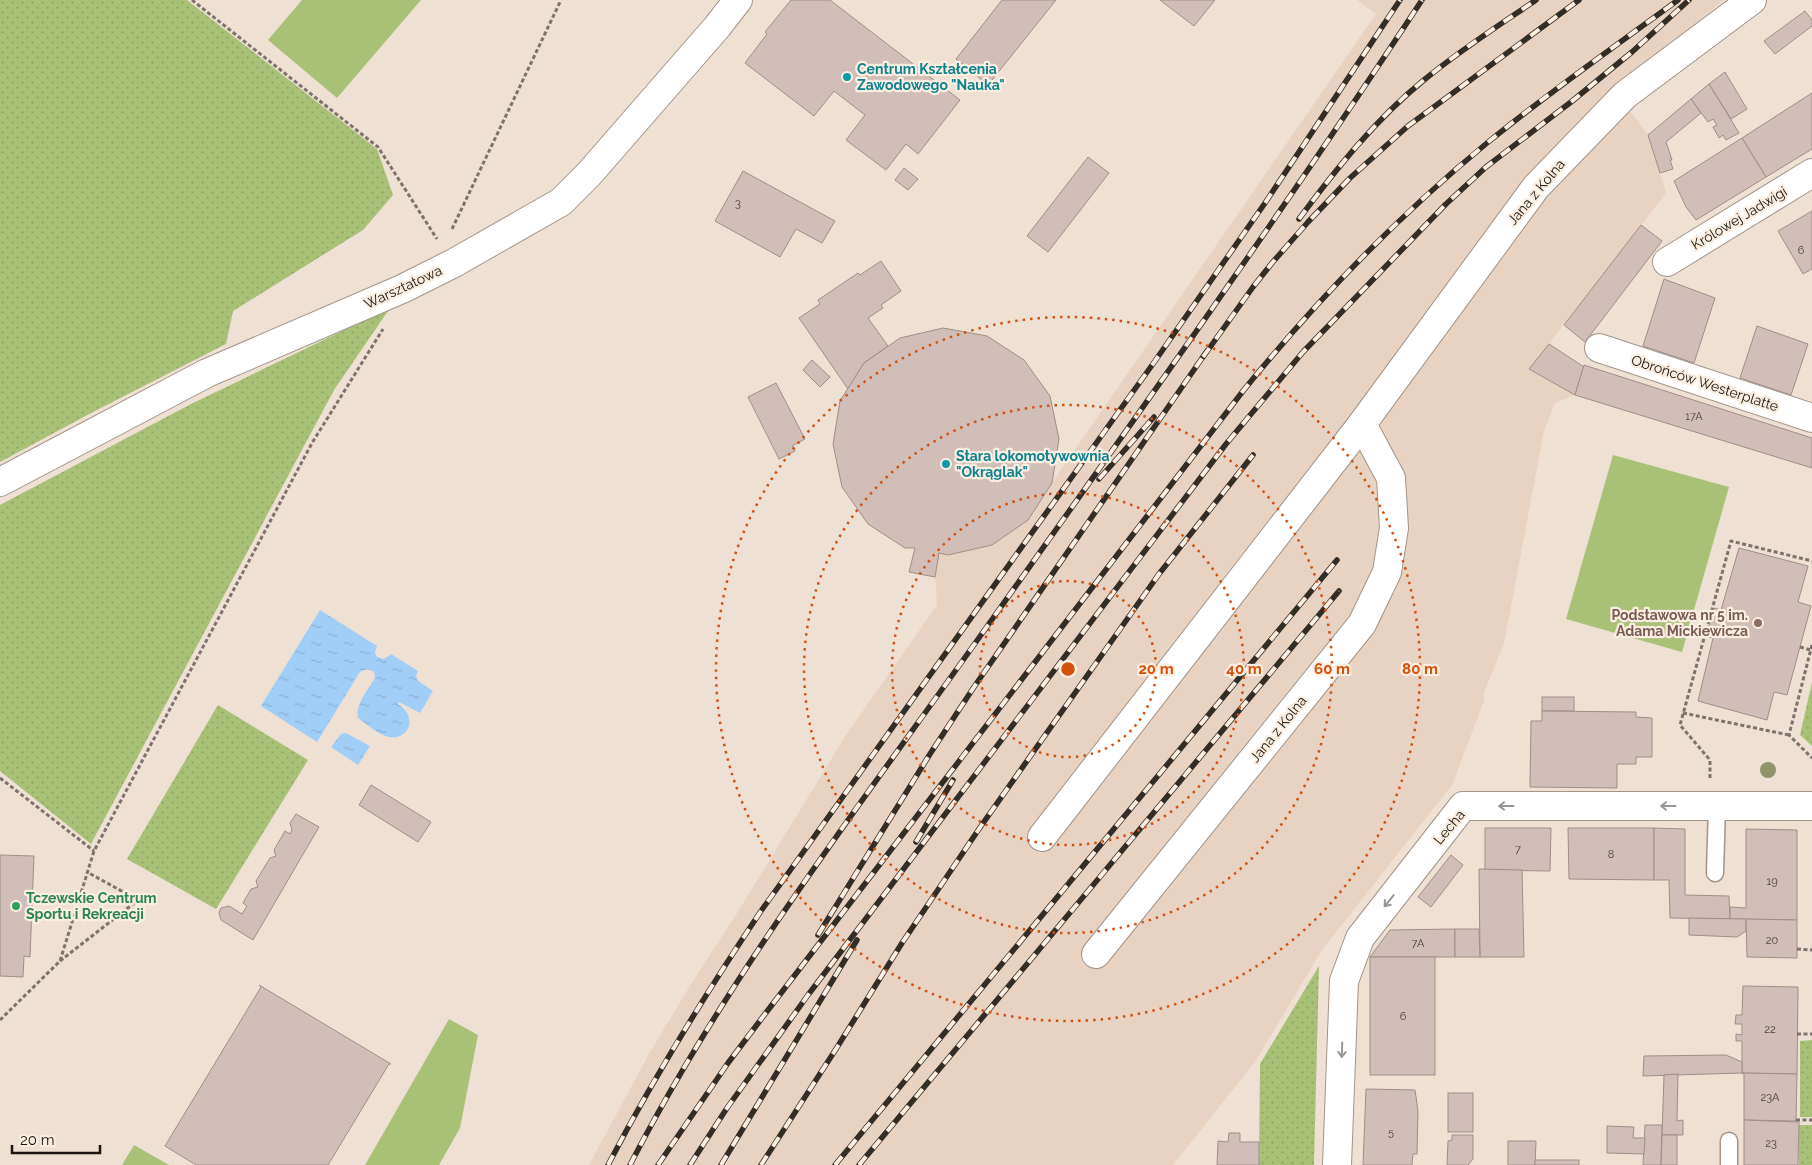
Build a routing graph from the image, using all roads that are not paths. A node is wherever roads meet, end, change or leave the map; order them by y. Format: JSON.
{"nodes":[{"id":1,"x":738,"y":0,"type":"edge"},
{"id":2,"x":1752,"y":0,"type":"edge"},
{"id":3,"x":1812,"y":173,"type":"edge"},
{"id":4,"x":1667,"y":262,"type":"dead end"},
{"id":5,"x":1599,"y":348,"type":"dead end"},
{"id":6,"x":1812,"y":418,"type":"edge"},
{"id":7,"x":1362,"y":424,"type":"junction"},
{"id":8,"x":0,"y":482,"type":"edge"},
{"id":9,"x":1717,"y":806,"type":"junction"},
{"id":10,"x":1812,"y":806,"type":"edge"},
{"id":11,"x":1042,"y":837,"type":"dead end"},
{"id":12,"x":1715,"y":874,"type":"dead end"},
{"id":13,"x":1096,"y":954,"type":"dead end"},
{"id":14,"x":1729,"y":1141,"type":"dead end"},
{"id":15,"x":1338,"y":1165,"type":"edge"},
{"id":16,"x":1729,"y":1165,"type":"edge"}],
"edges":[{"from":1,"to":8,"type":"street","name":"Warsztatowa"},
{"from":2,"to":7,"type":"street","name":"Jana z Kolna"},
{"from":3,"to":4,"type":"street","name":"Królowej Jadwigi"},
{"from":5,"to":6,"type":"street","name":"Obrońców Westerplatte"},
{"from":7,"to":11,"type":"street","name":"Jana z Kolna"},
{"from":7,"to":13,"type":"street","name":"Jana z Kolna"},
{"from":9,"to":10,"type":"street","name":"Lecha"},
{"from":9,"to":12,"type":"lane"},
{"from":9,"to":15,"type":"street","name":"Lecha","one_way":true},
{"from":14,"to":16,"type":"lane"}]}
